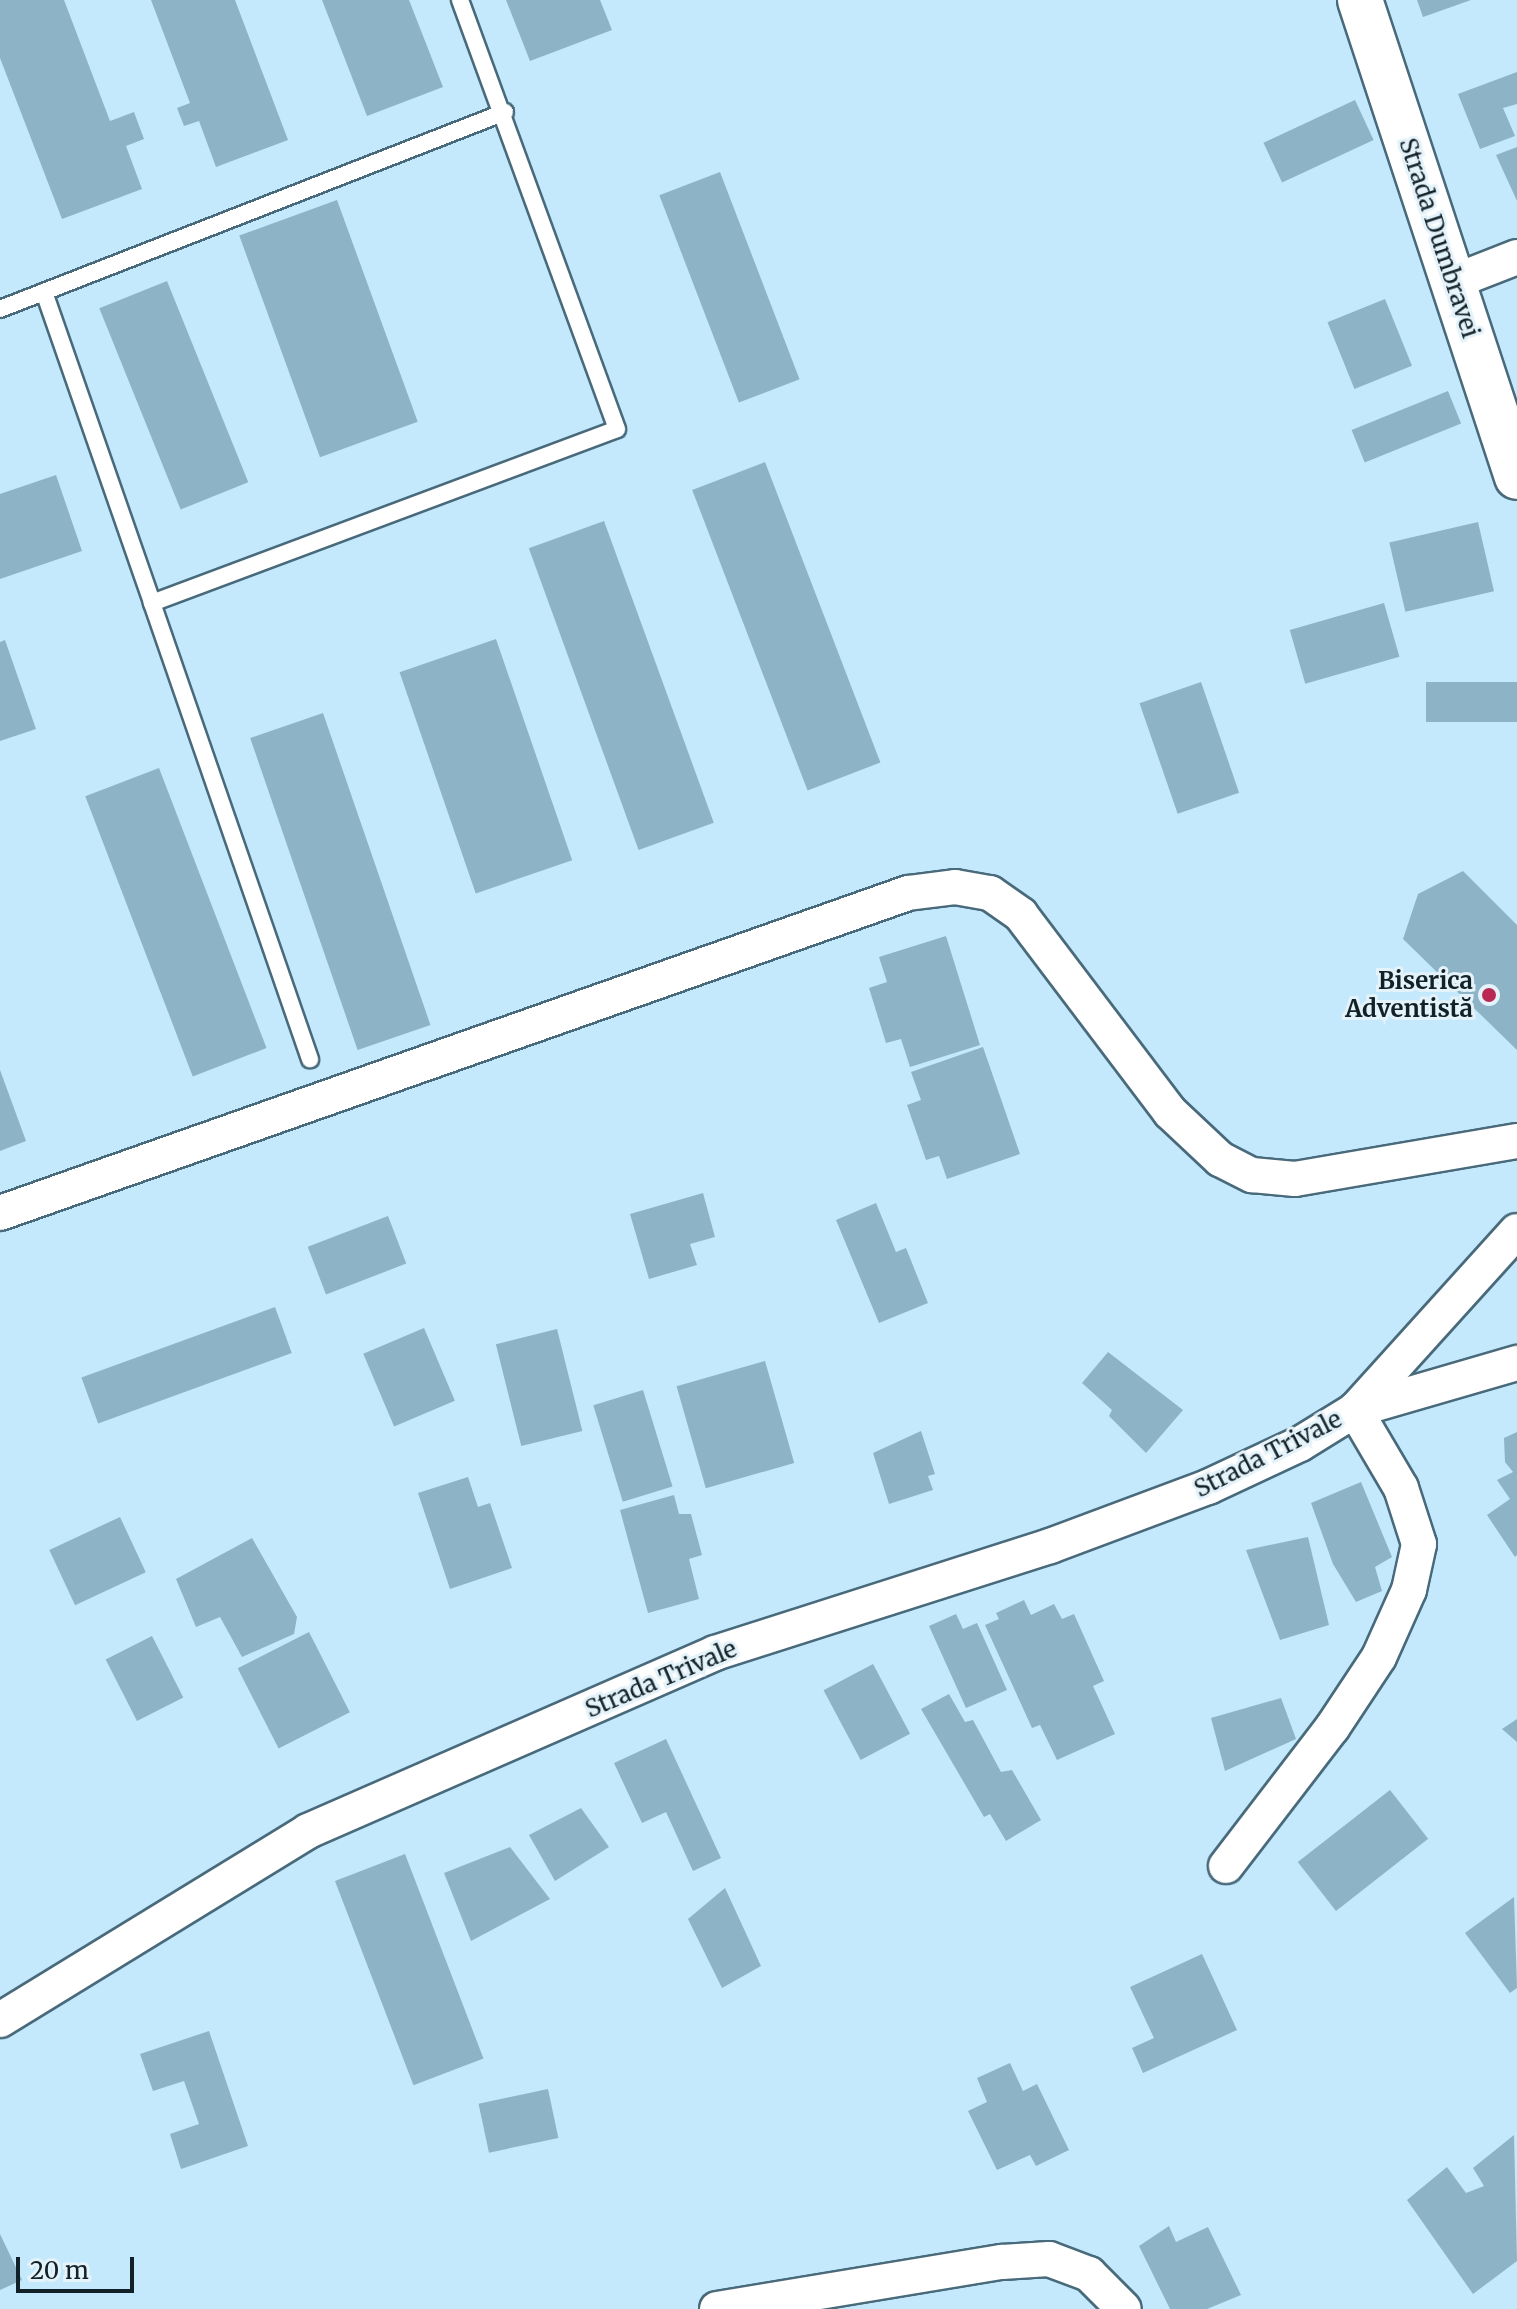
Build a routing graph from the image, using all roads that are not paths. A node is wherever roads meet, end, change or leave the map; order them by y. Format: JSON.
{"nodes":[{"id":1,"x":460,"y":0,"type":"edge"},
{"id":2,"x":1360,"y":0,"type":"edge"},
{"id":3,"x":505,"y":112,"type":"junction"},
{"id":4,"x":1517,"y":257,"type":"edge"},
{"id":5,"x":1453,"y":282,"type":"junction"},
{"id":6,"x":44,"y":292,"type":"junction"},
{"id":7,"x":0,"y":309,"type":"edge"},
{"id":8,"x":1517,"y":477,"type":"edge"},
{"id":9,"x":152,"y":603,"type":"junction"},
{"id":10,"x":310,"y":1059,"type":"dead end"},
{"id":11,"x":1517,"y":1141,"type":"edge"},
{"id":12,"x":0,"y":1213,"type":"edge"},
{"id":13,"x":1517,"y":1231,"type":"edge"},
{"id":14,"x":1517,"y":1363,"type":"edge"},
{"id":15,"x":1355,"y":1410,"type":"junction"},
{"id":16,"x":1226,"y":1866,"type":"dead end"},
{"id":17,"x":0,"y":2020,"type":"edge"},
{"id":18,"x":717,"y":2309,"type":"edge"},
{"id":19,"x":1124,"y":2309,"type":"edge"}],
"edges":[{"from":1,"to":3,"type":"lane"},
{"from":2,"to":5,"type":"main road","name":"Strada Dumbravei"},
{"from":3,"to":6,"type":"lane"},
{"from":3,"to":9,"type":"lane"},
{"from":4,"to":5,"type":"street"},
{"from":5,"to":8,"type":"main road","name":"Strada Dumbravei"},
{"from":6,"to":7,"type":"lane"},
{"from":6,"to":9,"type":"lane"},
{"from":9,"to":10,"type":"lane"},
{"from":11,"to":12,"type":"street"},
{"from":13,"to":15,"type":"street","name":"Strada Trivale"},
{"from":14,"to":15,"type":"street","name":"Strada Trivale"},
{"from":15,"to":16,"type":"street"},
{"from":15,"to":17,"type":"street","name":"Strada Trivale"},
{"from":18,"to":19,"type":"street"}]}
